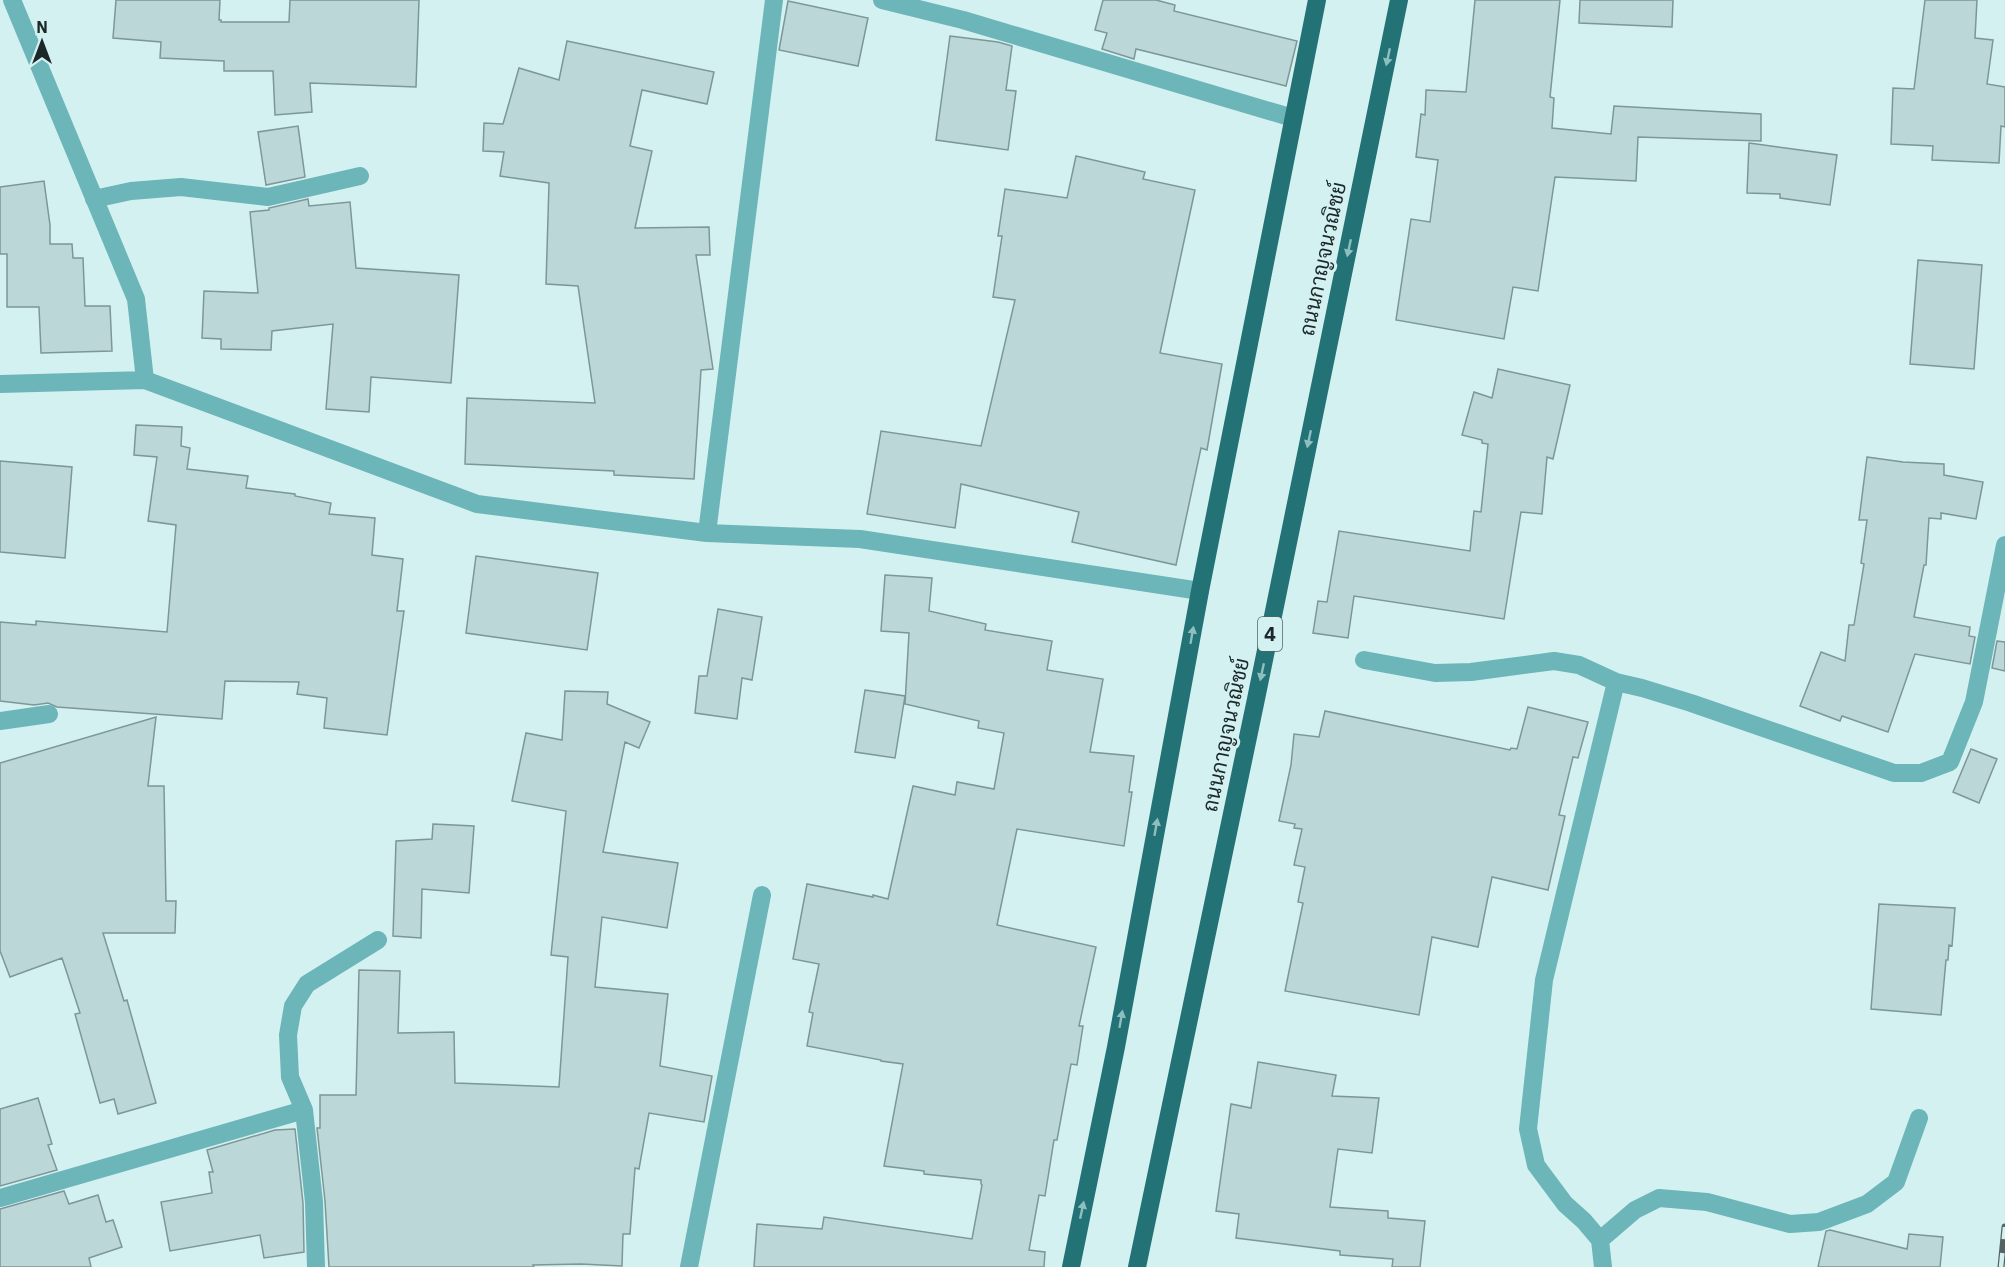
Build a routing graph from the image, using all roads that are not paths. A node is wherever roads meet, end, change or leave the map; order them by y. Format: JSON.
{"nodes":[{"id":1,"x":12,"y":0,"type":"edge"},
{"id":2,"x":774,"y":0,"type":"edge"},
{"id":3,"x":882,"y":0,"type":"edge"},
{"id":4,"x":1317,"y":0,"type":"edge"},
{"id":5,"x":1400,"y":0,"type":"edge"},
{"id":6,"x":1293,"y":118,"type":"junction"},
{"id":7,"x":360,"y":176,"type":"dead end"},
{"id":8,"x":94,"y":199,"type":"junction"},
{"id":9,"x":145,"y":380,"type":"junction"},
{"id":10,"x":0,"y":384,"type":"edge"},
{"id":11,"x":707,"y":533,"type":"junction"},
{"id":12,"x":2005,"y":545,"type":"edge"},
{"id":13,"x":1200,"y":591,"type":"junction"},
{"id":14,"x":1364,"y":660,"type":"dead end"},
{"id":15,"x":1616,"y":682,"type":"junction"},
{"id":16,"x":49,"y":714,"type":"dead end"},
{"id":17,"x":0,"y":721,"type":"edge"},
{"id":18,"x":762,"y":896,"type":"dead end"},
{"id":19,"x":378,"y":940,"type":"dead end"},
{"id":20,"x":303,"y":1110,"type":"junction"},
{"id":21,"x":1919,"y":1118,"type":"dead end"},
{"id":22,"x":0,"y":1198,"type":"edge"},
{"id":23,"x":1600,"y":1240,"type":"junction"},
{"id":24,"x":316,"y":1267,"type":"edge"},
{"id":25,"x":689,"y":1267,"type":"edge"},
{"id":26,"x":1071,"y":1267,"type":"edge"},
{"id":27,"x":1137,"y":1267,"type":"edge"},
{"id":28,"x":1603,"y":1267,"type":"edge"}],
"edges":[{"from":1,"to":8,"type":"street"},
{"from":2,"to":11,"type":"street"},
{"from":3,"to":6,"type":"street"},
{"from":4,"to":6,"type":"highway"},
{"from":5,"to":27,"type":"highway","name":"ถนนกาญจนวณิชย์","number":"4","one_way":true},
{"from":6,"to":13,"type":"highway"},
{"from":7,"to":8,"type":"street"},
{"from":8,"to":9,"type":"street"},
{"from":9,"to":10,"type":"street"},
{"from":9,"to":11,"type":"street"},
{"from":11,"to":13,"type":"street"},
{"from":12,"to":15,"type":"street"},
{"from":26,"to":13,"type":"highway","one_way":true},
{"from":14,"to":15,"type":"street"},
{"from":15,"to":23,"type":"street"},
{"from":16,"to":17,"type":"street"},
{"from":18,"to":25,"type":"street"},
{"from":19,"to":20,"type":"street"},
{"from":20,"to":22,"type":"street"},
{"from":20,"to":24,"type":"street"},
{"from":21,"to":23,"type":"street"},
{"from":23,"to":28,"type":"street"}]}
